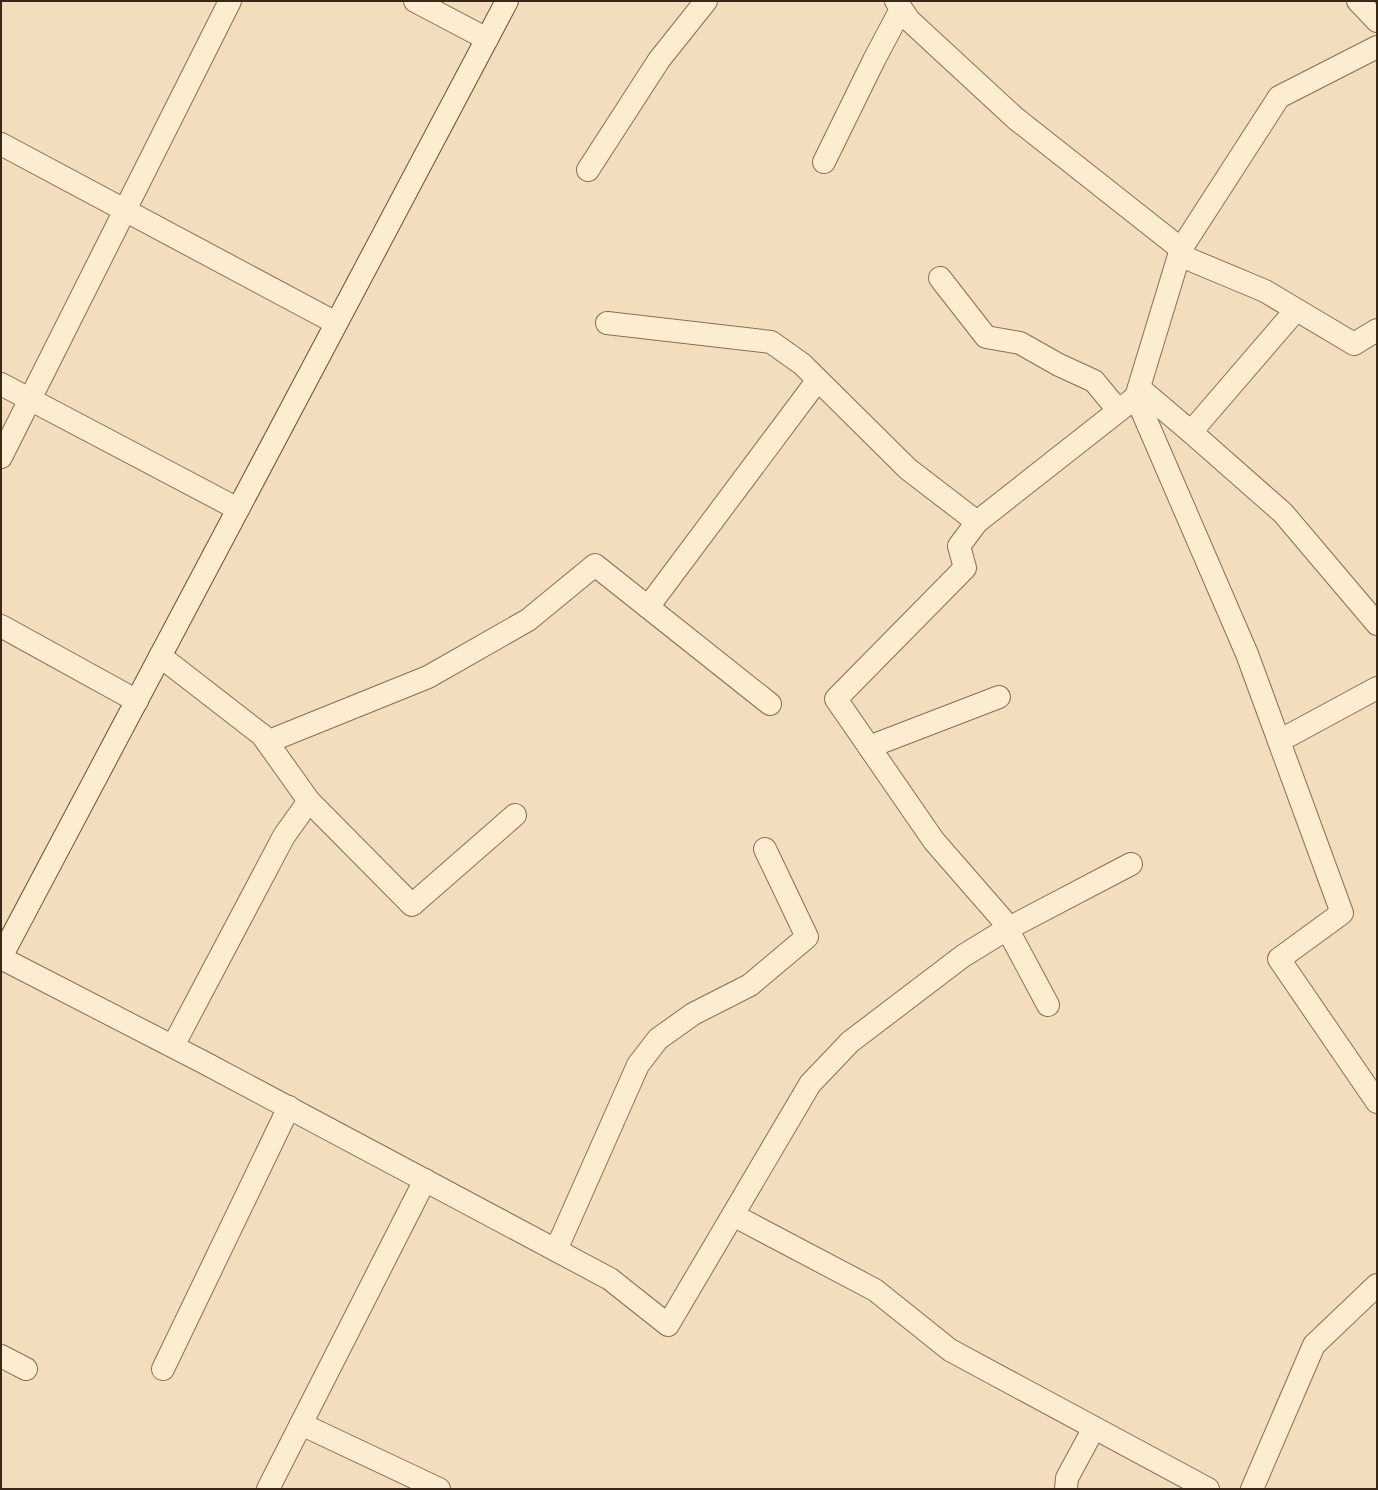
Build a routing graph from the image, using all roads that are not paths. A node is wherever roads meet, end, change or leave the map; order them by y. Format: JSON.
{"nodes":[{"id":1,"x":230,"y":1,"type":"edge"},
{"id":2,"x":415,"y":1,"type":"edge"},
{"id":3,"x":506,"y":1,"type":"edge"},
{"id":4,"x":706,"y":1,"type":"edge"},
{"id":5,"x":1358,"y":1,"type":"edge"},
{"id":6,"x":899,"y":5,"type":"edge"},
{"id":7,"x":1377,"y":21,"type":"edge"},
{"id":8,"x":487,"y":39,"type":"junction"},
{"id":9,"x":1377,"y":47,"type":"edge"},
{"id":10,"x":1,"y":144,"type":"edge"},
{"id":11,"x":824,"y":162,"type":"dead end"},
{"id":12,"x":588,"y":170,"type":"dead end"},
{"id":13,"x":125,"y":211,"type":"junction"},
{"id":14,"x":1180,"y":252,"type":"junction"},
{"id":15,"x":940,"y":278,"type":"dead end"},
{"id":16,"x":1296,"y":310,"type":"junction"},
{"id":17,"x":336,"y":323,"type":"junction"},
{"id":18,"x":607,"y":323,"type":"dead end"},
{"id":19,"x":1377,"y":330,"type":"edge"},
{"id":20,"x":818,"y":381,"type":"junction"},
{"id":21,"x":1,"y":384,"type":"edge"},
{"id":22,"x":1137,"y":392,"type":"junction"},
{"id":23,"x":30,"y":400,"type":"junction"},
{"id":24,"x":1118,"y":410,"type":"junction"},
{"id":25,"x":1191,"y":432,"type":"junction"},
{"id":26,"x":1,"y":457,"type":"edge"},
{"id":27,"x":238,"y":509,"type":"junction"},
{"id":28,"x":977,"y":522,"type":"junction"},
{"id":29,"x":648,"y":607,"type":"junction"},
{"id":30,"x":1377,"y":624,"type":"edge"},
{"id":31,"x":1,"y":626,"type":"edge"},
{"id":32,"x":160,"y":656,"type":"junction"},
{"id":33,"x":1377,"y":688,"type":"edge"},
{"id":34,"x":999,"y":697,"type":"dead end"},
{"id":35,"x":136,"y":701,"type":"junction"},
{"id":36,"x":770,"y":704,"type":"dead end"},
{"id":37,"x":1279,"y":741,"type":"junction"},
{"id":38,"x":267,"y":742,"type":"junction"},
{"id":39,"x":869,"y":747,"type":"junction"},
{"id":40,"x":309,"y":801,"type":"junction"},
{"id":41,"x":515,"y":815,"type":"dead end"},
{"id":42,"x":765,"y":849,"type":"dead end"},
{"id":43,"x":1131,"y":864,"type":"dead end"},
{"id":44,"x":1007,"y":929,"type":"junction"},
{"id":45,"x":1,"y":957,"type":"edge"},
{"id":46,"x":1048,"y":1005,"type":"dead end"},
{"id":47,"x":173,"y":1046,"type":"junction"},
{"id":48,"x":1377,"y":1102,"type":"edge"},
{"id":49,"x":289,"y":1108,"type":"junction"},
{"id":50,"x":425,"y":1180,"type":"junction"},
{"id":51,"x":732,"y":1215,"type":"junction"},
{"id":52,"x":556,"y":1250,"type":"junction"},
{"id":53,"x":1377,"y":1285,"type":"edge"},
{"id":54,"x":1,"y":1356,"type":"edge"},
{"id":55,"x":26,"y":1369,"type":"dead end"},
{"id":56,"x":163,"y":1369,"type":"dead end"},
{"id":57,"x":301,"y":1424,"type":"junction"},
{"id":58,"x":1094,"y":1428,"type":"junction"},
{"id":59,"x":268,"y":1489,"type":"edge"},
{"id":60,"x":439,"y":1489,"type":"edge"},
{"id":61,"x":1066,"y":1489,"type":"edge"},
{"id":62,"x":1208,"y":1489,"type":"edge"},
{"id":63,"x":1252,"y":1489,"type":"edge"}],
"edges":[{"from":1,"to":13,"type":"street"},
{"from":2,"to":8,"type":"street"},
{"from":3,"to":8,"type":"street"},
{"from":4,"to":12,"type":"street"},
{"from":5,"to":7,"type":"street"},
{"from":6,"to":11,"type":"street"},
{"from":6,"to":14,"type":"street"},
{"from":8,"to":17,"type":"street"},
{"from":9,"to":14,"type":"street"},
{"from":10,"to":13,"type":"street"},
{"from":13,"to":17,"type":"street"},
{"from":13,"to":23,"type":"street"},
{"from":14,"to":16,"type":"street"},
{"from":14,"to":22,"type":"street"},
{"from":15,"to":24,"type":"street"},
{"from":16,"to":19,"type":"street"},
{"from":16,"to":25,"type":"street"},
{"from":17,"to":27,"type":"street"},
{"from":18,"to":20,"type":"street"},
{"from":20,"to":28,"type":"street"},
{"from":20,"to":29,"type":"street"},
{"from":21,"to":23,"type":"street"},
{"from":22,"to":24,"type":"street"},
{"from":22,"to":25,"type":"street"},
{"from":22,"to":37,"type":"street"},
{"from":23,"to":26,"type":"street"},
{"from":23,"to":27,"type":"street"},
{"from":24,"to":28,"type":"street"},
{"from":25,"to":30,"type":"street"},
{"from":27,"to":32,"type":"street"},
{"from":28,"to":39,"type":"street"},
{"from":29,"to":36,"type":"street"},
{"from":29,"to":38,"type":"street"},
{"from":31,"to":35,"type":"street"},
{"from":32,"to":35,"type":"street"},
{"from":32,"to":38,"type":"street"},
{"from":33,"to":37,"type":"street"},
{"from":34,"to":39,"type":"street"},
{"from":35,"to":45,"type":"street"},
{"from":37,"to":48,"type":"street"},
{"from":38,"to":40,"type":"street"},
{"from":39,"to":44,"type":"street"},
{"from":40,"to":41,"type":"street"},
{"from":40,"to":47,"type":"street"},
{"from":42,"to":52,"type":"street"},
{"from":43,"to":44,"type":"street"},
{"from":44,"to":46,"type":"street"},
{"from":44,"to":51,"type":"street"},
{"from":45,"to":47,"type":"street"},
{"from":47,"to":49,"type":"street"},
{"from":49,"to":50,"type":"street"},
{"from":49,"to":56,"type":"street"},
{"from":50,"to":52,"type":"street"},
{"from":50,"to":57,"type":"street"},
{"from":51,"to":52,"type":"street"},
{"from":51,"to":58,"type":"street"},
{"from":53,"to":63,"type":"street"},
{"from":54,"to":55,"type":"street"},
{"from":57,"to":59,"type":"street"},
{"from":57,"to":60,"type":"street"},
{"from":58,"to":61,"type":"street"},
{"from":58,"to":62,"type":"street"}]}
